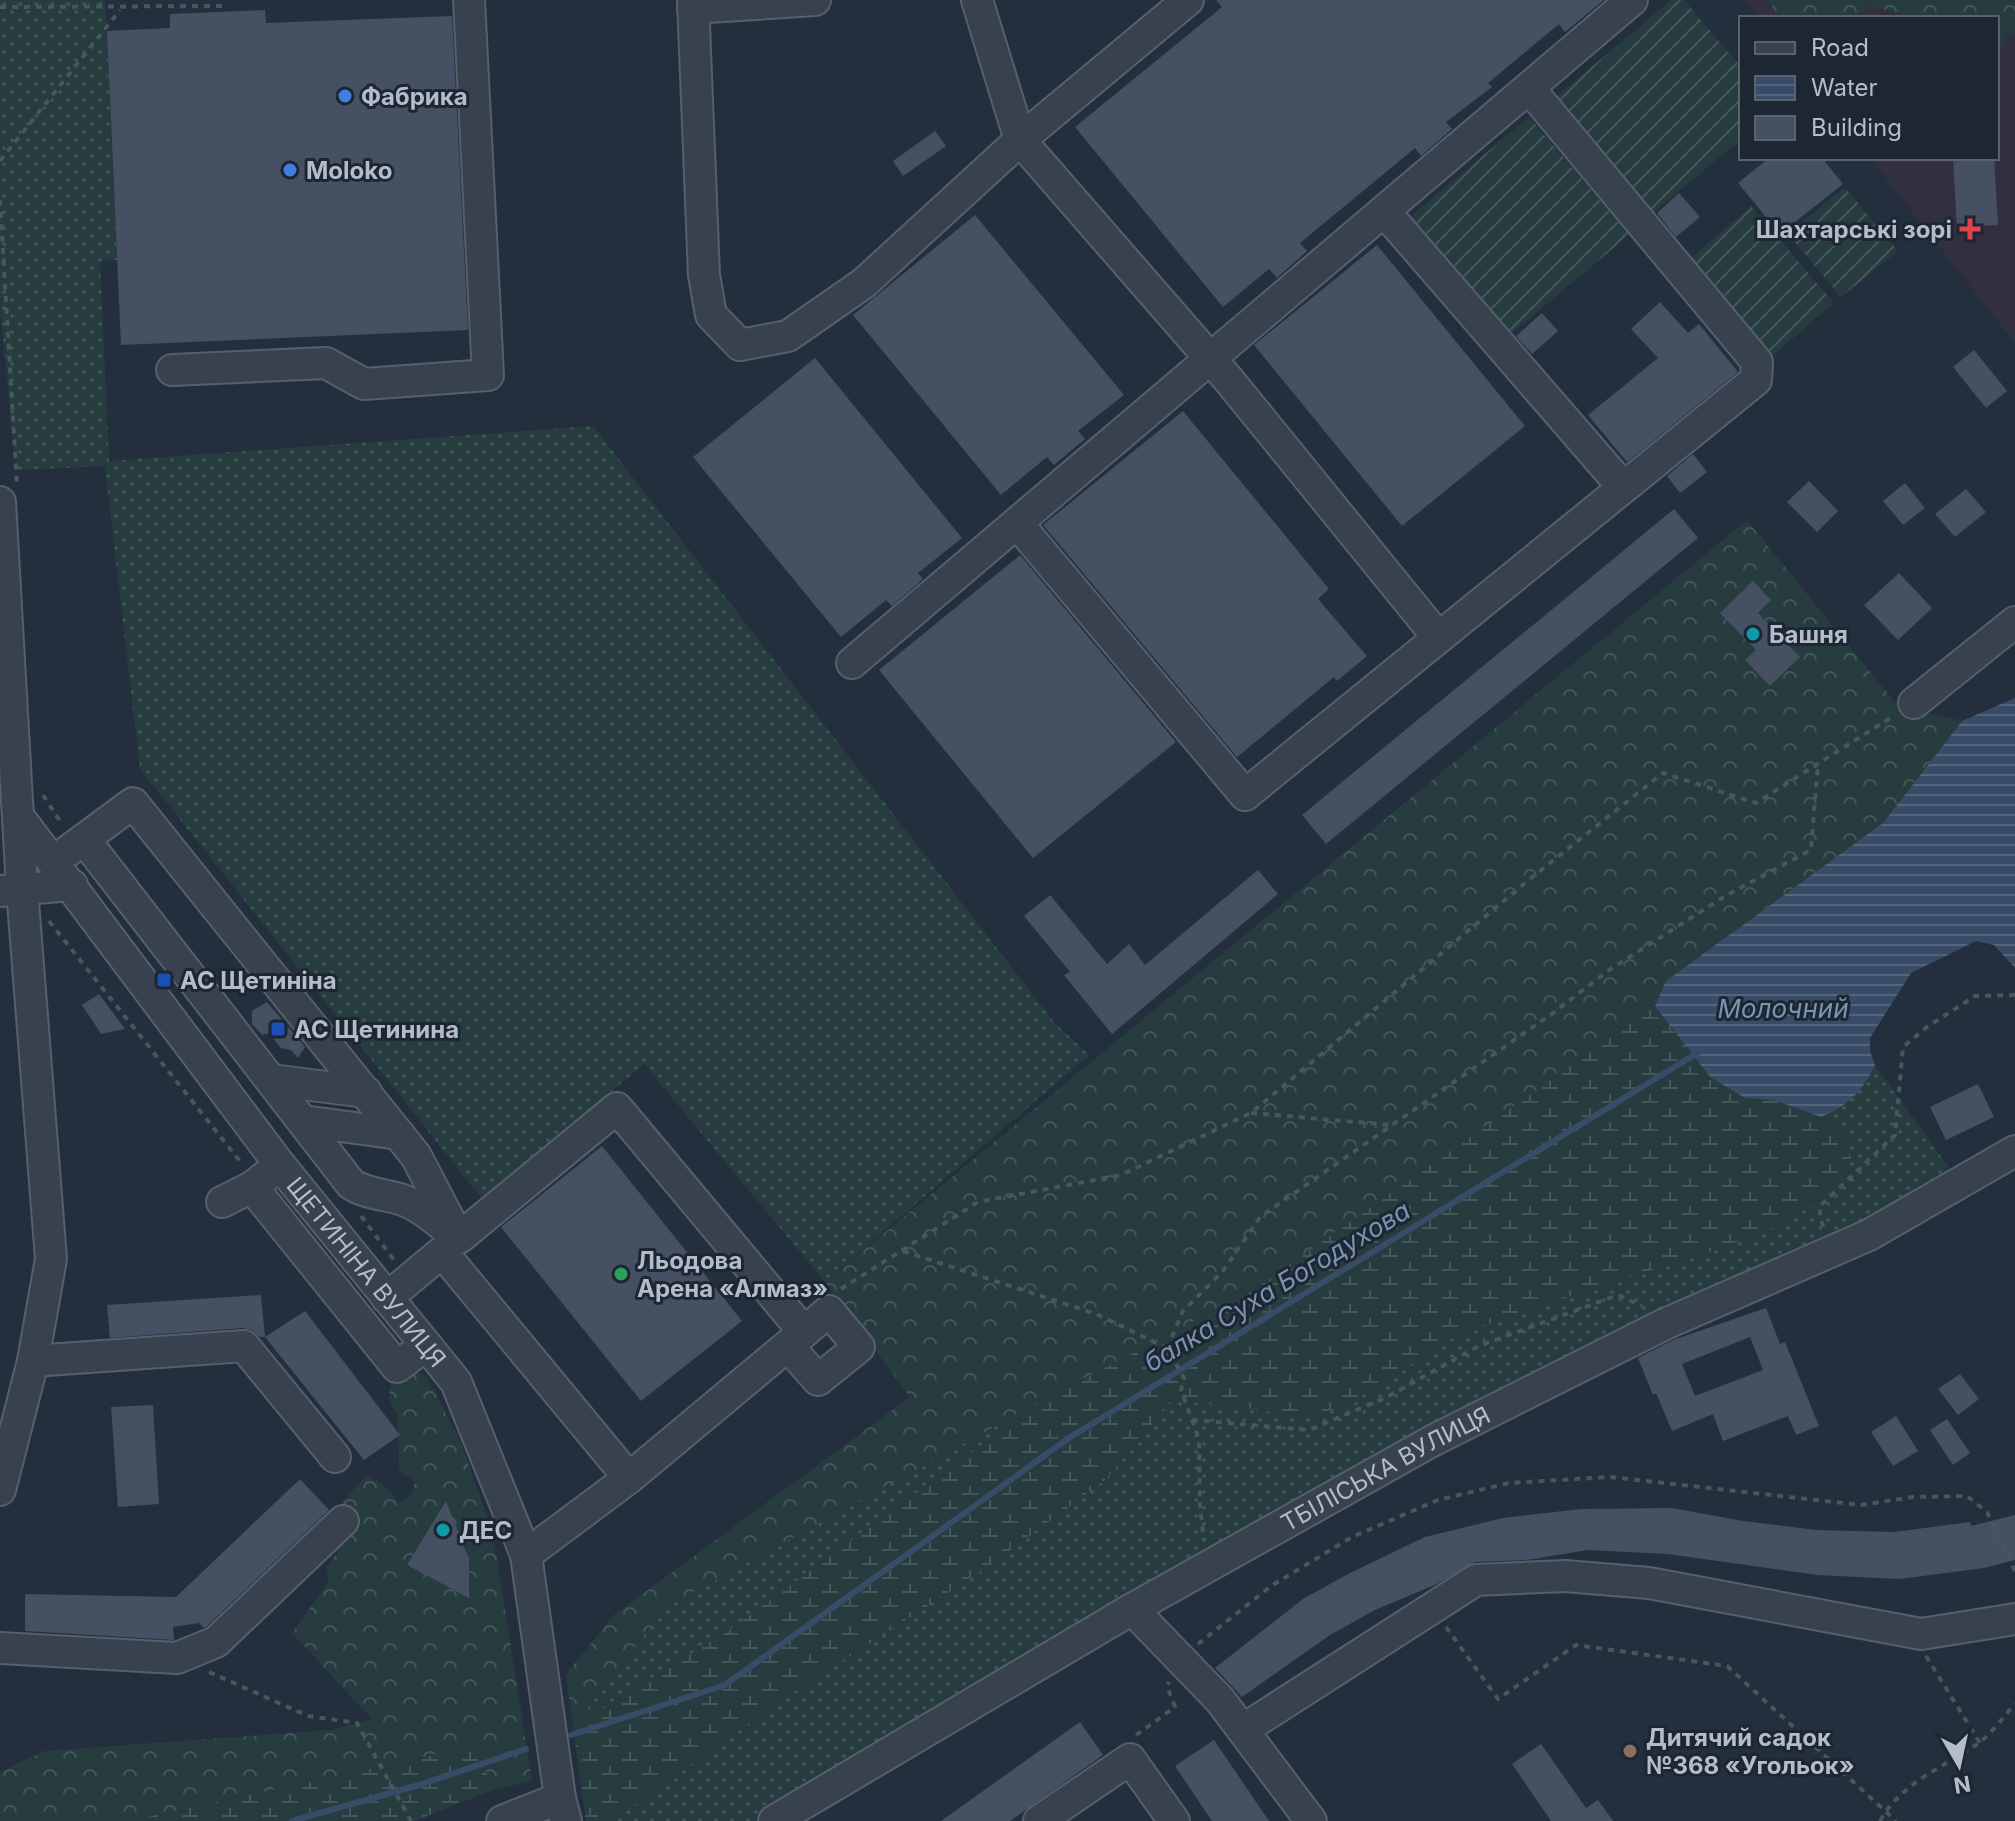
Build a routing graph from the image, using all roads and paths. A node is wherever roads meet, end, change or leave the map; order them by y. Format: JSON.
{"nodes":[{"id":1,"x":469,"y":0,"type":"edge"},
{"id":2,"x":815,"y":0,"type":"edge"},
{"id":3,"x":977,"y":0,"type":"edge"},
{"id":4,"x":1188,"y":0,"type":"edge"},
{"id":5,"x":1632,"y":0,"type":"edge"},
{"id":6,"x":693,"y":4,"type":"edge"},
{"id":7,"x":0,"y":7,"type":"edge"},
{"id":8,"x":121,"y":8,"type":"junction"},
{"id":9,"x":223,"y":12,"type":"dead end"},
{"id":10,"x":1529,"y":88,"type":"junction"},
{"id":11,"x":1020,"y":140,"type":"junction"},
{"id":12,"x":0,"y":161,"type":"edge"},
{"id":13,"x":1384,"y":211,"type":"junction"},
{"id":14,"x":1210,"y":359,"type":"junction"},
{"id":15,"x":172,"y":370,"type":"dead end"},
{"id":16,"x":1623,"y":487,"type":"junction"},
{"id":17,"x":0,"y":502,"type":"edge"},
{"id":18,"x":1017,"y":523,"type":"junction"},
{"id":19,"x":2015,"y":622,"type":"edge"},
{"id":20,"x":1437,"y":636,"type":"junction"},
{"id":21,"x":852,"y":663,"type":"dead end"},
{"id":22,"x":1914,"y":703,"type":"joint"},
{"id":23,"x":1818,"y":764,"type":"junction"},
{"id":24,"x":9,"y":817,"type":"edge"},
{"id":25,"x":84,"y":839,"type":"junction"},
{"id":26,"x":53,"y":862,"type":"junction"},
{"id":27,"x":72,"y":885,"type":"junction"},
{"id":28,"x":11,"y":890,"type":"edge"},
{"id":29,"x":43,"y":913,"type":"dead end"},
{"id":30,"x":2015,"y":995,"type":"edge"},
{"id":31,"x":287,"y":1101,"type":"junction"},
{"id":32,"x":382,"y":1113,"type":"junction"},
{"id":33,"x":1251,"y":1113,"type":"junction"},
{"id":34,"x":1391,"y":1125,"type":"junction"},
{"id":35,"x":2015,"y":1151,"type":"edge"},
{"id":36,"x":263,"y":1178,"type":"junction"},
{"id":37,"x":222,"y":1202,"type":"dead end"},
{"id":38,"x":451,"y":1245,"type":"junction"},
{"id":39,"x":901,"y":1251,"type":"junction"},
{"id":40,"x":1828,"y":1253,"type":"junction"},
{"id":41,"x":834,"y":1293,"type":"dead end"},
{"id":42,"x":387,"y":1298,"type":"junction"},
{"id":43,"x":1673,"y":1321,"type":"junction"},
{"id":44,"x":426,"y":1345,"type":"junction"},
{"id":45,"x":1167,"y":1348,"type":"junction"},
{"id":46,"x":33,"y":1361,"type":"junction"},
{"id":47,"x":1192,"y":1420,"type":"junction"},
{"id":48,"x":335,"y":1457,"type":"dead end"},
{"id":49,"x":629,"y":1478,"type":"junction"},
{"id":50,"x":0,"y":1490,"type":"edge"},
{"id":51,"x":343,"y":1521,"type":"dead end"},
{"id":52,"x":526,"y":1555,"type":"junction"},
{"id":53,"x":1207,"y":1567,"type":"junction"},
{"id":54,"x":2015,"y":1571,"type":"edge"},
{"id":55,"x":1132,"y":1609,"type":"junction"},
{"id":56,"x":2015,"y":1619,"type":"edge"},
{"id":57,"x":1440,"y":1620,"type":"dead end"},
{"id":58,"x":1920,"y":1646,"type":"dead end"},
{"id":59,"x":0,"y":1648,"type":"edge"},
{"id":60,"x":177,"y":1658,"type":"junction"},
{"id":61,"x":1180,"y":1658,"type":"junction"},
{"id":62,"x":2015,"y":1704,"type":"edge"},
{"id":63,"x":1244,"y":1729,"type":"junction"},
{"id":64,"x":1980,"y":1743,"type":"junction"},
{"id":65,"x":1130,"y":1759,"type":"junction"},
{"id":66,"x":563,"y":1809,"type":"edge"},
{"id":67,"x":1885,"y":1811,"type":"junction"},
{"id":68,"x":411,"y":1821,"type":"edge"},
{"id":69,"x":502,"y":1821,"type":"edge"},
{"id":70,"x":774,"y":1821,"type":"edge"},
{"id":71,"x":1039,"y":1821,"type":"edge"},
{"id":72,"x":1174,"y":1821,"type":"edge"},
{"id":73,"x":1311,"y":1821,"type":"edge"},
{"id":74,"x":1880,"y":1821,"type":"edge"},
{"id":75,"x":1896,"y":1821,"type":"edge"}],
"edges":[{"from":1,"to":15,"type":"street"},
{"from":2,"to":6,"type":"street"},
{"from":3,"to":11,"type":"street"},
{"from":4,"to":11,"type":"street"},
{"from":5,"to":10,"type":"street"},
{"from":6,"to":11,"type":"street"},
{"from":7,"to":8,"type":"path"},
{"from":8,"to":9,"type":"path"},
{"from":8,"to":12,"type":"path"},
{"from":10,"to":13,"type":"street"},
{"from":10,"to":16,"type":"street"},
{"from":11,"to":14,"type":"street"},
{"from":13,"to":14,"type":"street"},
{"from":13,"to":16,"type":"street"},
{"from":14,"to":18,"type":"street"},
{"from":14,"to":20,"type":"street"},
{"from":16,"to":20,"type":"street"},
{"from":17,"to":24,"type":"street"},
{"from":18,"to":20,"type":"street"},
{"from":18,"to":21,"type":"street"},
{"from":19,"to":22,"type":"street"},
{"from":22,"to":23,"type":"path"},
{"from":23,"to":33,"type":"path"},
{"from":23,"to":34,"type":"path"},
{"from":24,"to":26,"type":"street","name":"ЩЕТИНІНА ВУЛИЦЯ"},
{"from":24,"to":28,"type":"street"},
{"from":25,"to":26,"type":"street"},
{"from":25,"to":31,"type":"street"},
{"from":25,"to":32,"type":"street"},
{"from":26,"to":27,"type":"street","name":"ЩЕТИНІНА ВУЛИЦЯ"},
{"from":27,"to":28,"type":"street"},
{"from":27,"to":36,"type":"street","name":"ЩЕТИНІНА ВУЛИЦЯ"},
{"from":28,"to":46,"type":"street"},
{"from":29,"to":36,"type":"path"},
{"from":30,"to":40,"type":"path"},
{"from":31,"to":32,"type":"street"},
{"from":31,"to":32,"type":"street"},
{"from":31,"to":32,"type":"street"},
{"from":31,"to":38,"type":"street"},
{"from":32,"to":38,"type":"street"},
{"from":33,"to":34,"type":"path"},
{"from":33,"to":39,"type":"path"},
{"from":34,"to":45,"type":"path"},
{"from":35,"to":40,"type":"street","name":"ТБІЛІСЬКА ВУЛИЦЯ"},
{"from":36,"to":37,"type":"street"},
{"from":36,"to":42,"type":"street","name":"ЩЕТИНІНА ВУЛИЦЯ"},
{"from":36,"to":44,"type":"street"},
{"from":38,"to":42,"type":"street"},
{"from":38,"to":49,"type":"street"},
{"from":38,"to":49,"type":"street"},
{"from":39,"to":41,"type":"path"},
{"from":39,"to":45,"type":"path"},
{"from":40,"to":43,"type":"street","name":"ТБІЛІСЬКА ВУЛИЦЯ"},
{"from":42,"to":44,"type":"street","name":"ЩЕТИНІНА ВУЛИЦЯ"},
{"from":43,"to":47,"type":"path"},
{"from":43,"to":53,"type":"street","name":"ТБІЛІСЬКА ВУЛИЦЯ"},
{"from":44,"to":52,"type":"street","name":"ЩЕТИНІНА ВУЛИЦЯ"},
{"from":45,"to":47,"type":"path"},
{"from":46,"to":48,"type":"street"},
{"from":46,"to":50,"type":"street"},
{"from":47,"to":53,"type":"path"},
{"from":49,"to":52,"type":"street"},
{"from":51,"to":60,"type":"street"},
{"from":52,"to":66,"type":"street","name":"ЩЕТИНІНА ВУЛИЦЯ"},
{"from":53,"to":55,"type":"street","name":"ТБІЛІСЬКА ВУЛИЦЯ"},
{"from":54,"to":61,"type":"path"},
{"from":55,"to":61,"type":"street"},
{"from":55,"to":70,"type":"street","name":"ТБІЛІСЬКА ВУЛИЦЯ"},
{"from":56,"to":63,"type":"street"},
{"from":57,"to":67,"type":"path"},
{"from":58,"to":64,"type":"path"},
{"from":59,"to":60,"type":"street"},
{"from":60,"to":68,"type":"path"},
{"from":61,"to":63,"type":"street"},
{"from":61,"to":65,"type":"path"},
{"from":62,"to":64,"type":"path"},
{"from":63,"to":73,"type":"street"},
{"from":64,"to":67,"type":"path"},
{"from":65,"to":71,"type":"street"},
{"from":65,"to":72,"type":"street"},
{"from":66,"to":69,"type":"street"},
{"from":67,"to":74,"type":"path"},
{"from":67,"to":75,"type":"path"}]}
